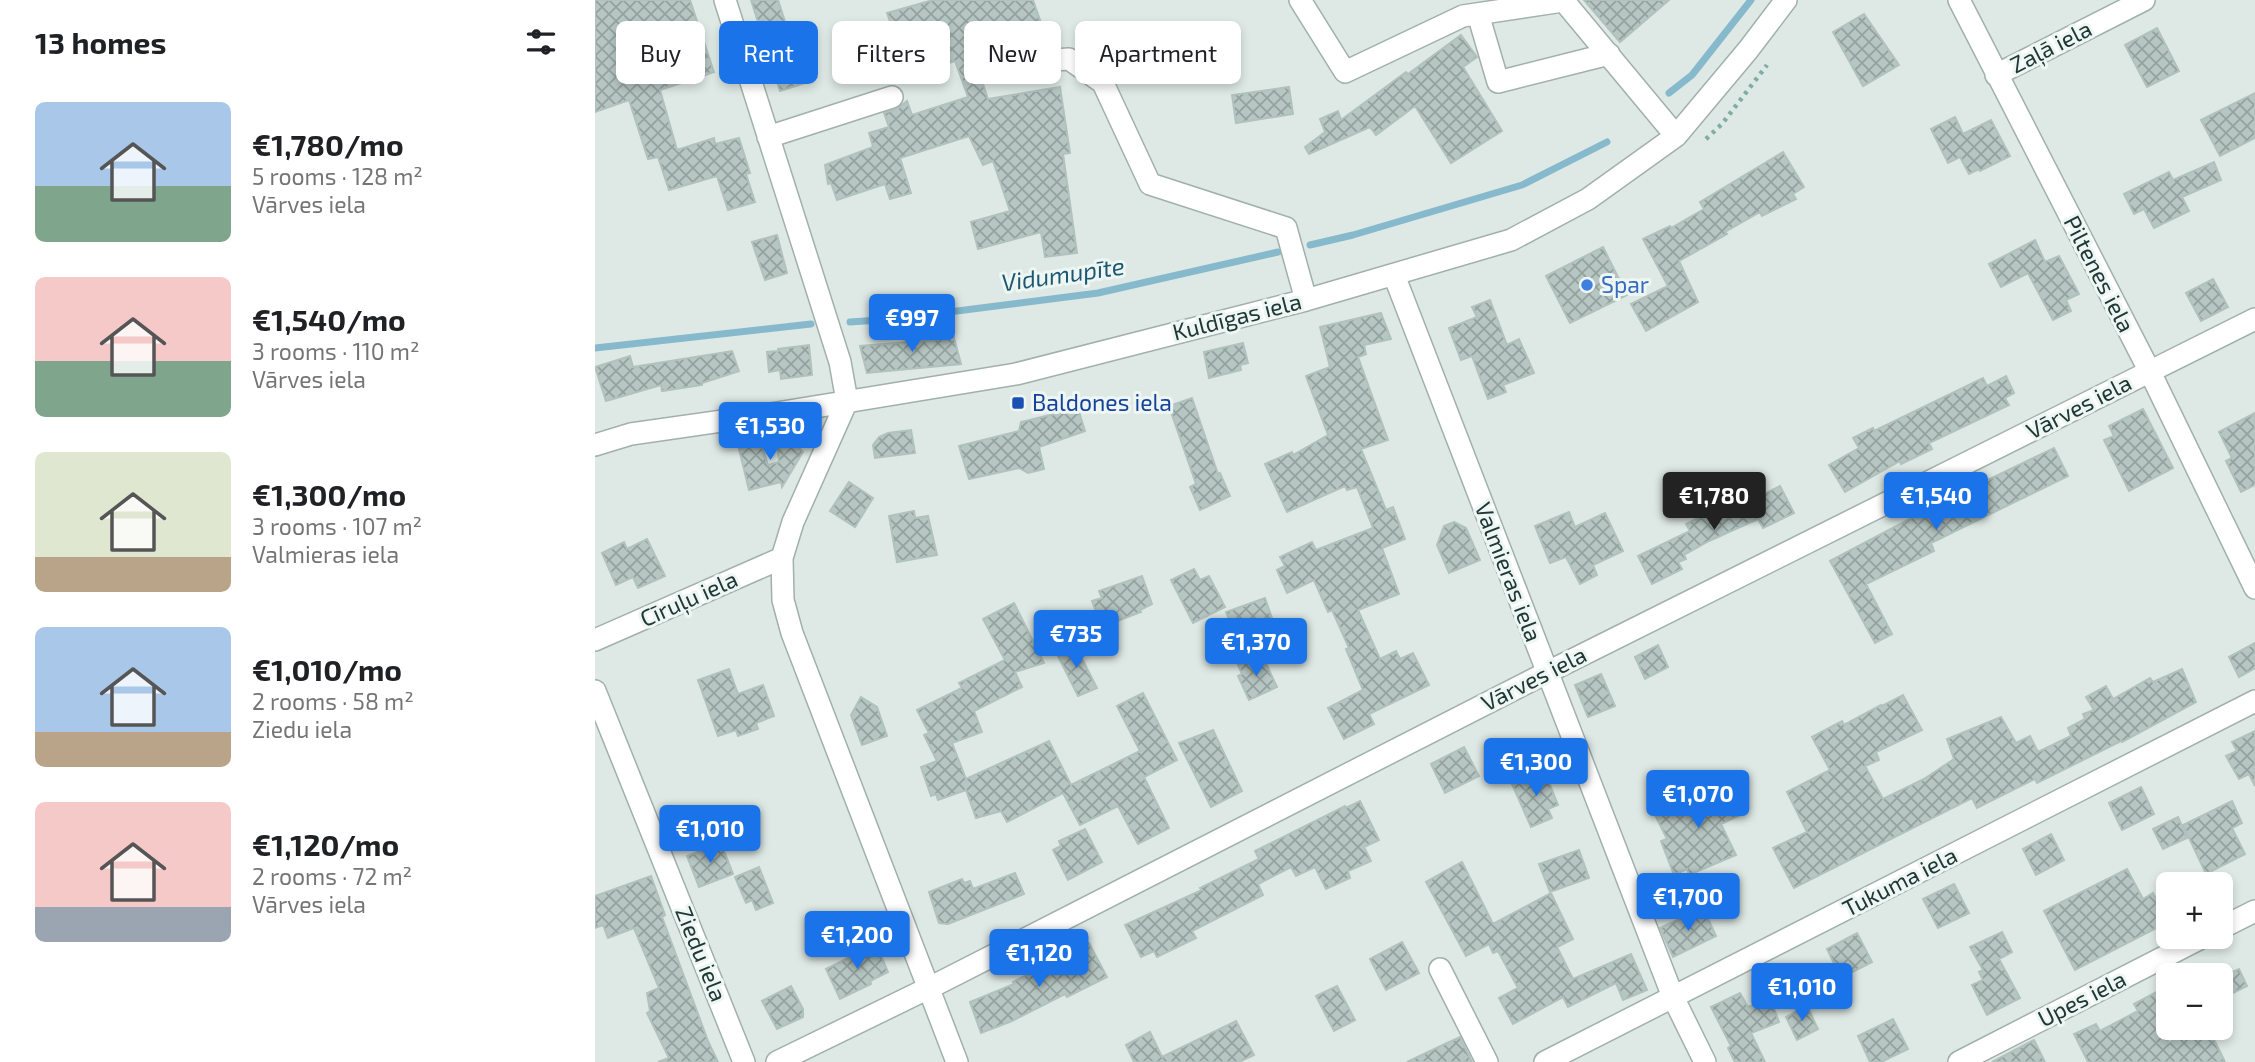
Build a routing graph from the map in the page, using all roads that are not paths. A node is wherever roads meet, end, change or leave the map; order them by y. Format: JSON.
{"nodes":[{"id":1,"x":725,"y":0,"type":"edge"},
{"id":2,"x":1300,"y":0,"type":"edge"},
{"id":3,"x":1563,"y":0,"type":"edge"},
{"id":4,"x":1786,"y":0,"type":"edge"},
{"id":5,"x":1959,"y":0,"type":"edge"},
{"id":6,"x":2144,"y":0,"type":"edge"},
{"id":7,"x":1464,"y":10,"type":"edge"},
{"id":8,"x":1609,"y":54,"type":"junction"},
{"id":9,"x":1061,"y":60,"type":"edge"},
{"id":10,"x":1996,"y":75,"type":"junction"},
{"id":11,"x":892,"y":97,"type":"dead end"},
{"id":12,"x":1677,"y":136,"type":"junction"},
{"id":13,"x":768,"y":137,"type":"junction"},
{"id":14,"x":1394,"y":275,"type":"junction"},
{"id":15,"x":1306,"y":300,"type":"junction"},
{"id":16,"x":2255,"y":319,"type":"edge"},
{"id":17,"x":2150,"y":372,"type":"junction"},
{"id":18,"x":846,"y":401,"type":"junction"},
{"id":19,"x":595,"y":445,"type":"edge"},
{"id":20,"x":782,"y":558,"type":"junction"},
{"id":21,"x":2255,"y":588,"type":"edge"},
{"id":22,"x":595,"y":640,"type":"edge"},
{"id":23,"x":1546,"y":673,"type":"junction"},
{"id":24,"x":595,"y":691,"type":"edge"},
{"id":25,"x":2255,"y":701,"type":"edge"},
{"id":26,"x":2255,"y":911,"type":"edge"},
{"id":27,"x":2233,"y":922,"type":"edge"},
{"id":28,"x":2180,"y":949,"type":"edge"},
{"id":29,"x":1440,"y":969,"type":"dead end"},
{"id":30,"x":929,"y":988,"type":"junction"},
{"id":31,"x":1673,"y":997,"type":"junction"},
{"id":32,"x":744,"y":1062,"type":"edge"},
{"id":33,"x":777,"y":1062,"type":"edge"},
{"id":34,"x":957,"y":1062,"type":"edge"},
{"id":35,"x":1487,"y":1062,"type":"edge"},
{"id":36,"x":1545,"y":1062,"type":"edge"},
{"id":37,"x":1705,"y":1062,"type":"edge"},
{"id":38,"x":1959,"y":1062,"type":"edge"}],
"edges":[{"from":1,"to":13,"type":"street"},
{"from":2,"to":7,"type":"street"},
{"from":3,"to":7,"type":"street"},
{"from":3,"to":8,"type":"street"},
{"from":4,"to":12,"type":"street","name":"Kuldīgas iela"},
{"from":5,"to":10,"type":"street","name":"Piltenes iela"},
{"from":6,"to":10,"type":"street","name":"Zaļā iela"},
{"from":7,"to":8,"type":"street"},
{"from":8,"to":12,"type":"street"},
{"from":9,"to":15,"type":"street"},
{"from":10,"to":17,"type":"street","name":"Piltenes iela"},
{"from":11,"to":13,"type":"street"},
{"from":12,"to":14,"type":"street","name":"Kuldīgas iela"},
{"from":13,"to":18,"type":"street"},
{"from":14,"to":15,"type":"street","name":"Kuldīgas iela"},
{"from":14,"to":23,"type":"street","name":"Valmieras iela"},
{"from":15,"to":18,"type":"street","name":"Kuldīgas iela"},
{"from":16,"to":17,"type":"street","name":"Vārves iela"},
{"from":17,"to":21,"type":"street","name":"Piltenes iela"},
{"from":17,"to":23,"type":"street","name":"Vārves iela"},
{"from":18,"to":19,"type":"street","name":"Kuldīgas iela"},
{"from":18,"to":20,"type":"street"},
{"from":20,"to":22,"type":"street","name":"Cīruļu iela"},
{"from":20,"to":30,"type":"street"},
{"from":23,"to":30,"type":"street","name":"Vārves iela"},
{"from":23,"to":31,"type":"street","name":"Valmieras iela"},
{"from":24,"to":32,"type":"street","name":"Ziedu iela"},
{"from":25,"to":31,"type":"street","name":"Tukuma iela"},
{"from":26,"to":27,"type":"street"},
{"from":28,"to":38,"type":"street","name":"Upes iela"},
{"from":29,"to":35,"type":"street"},
{"from":30,"to":33,"type":"street","name":"Vārves iela"},
{"from":30,"to":34,"type":"street"},
{"from":31,"to":36,"type":"street","name":"Tukuma iela"},
{"from":31,"to":37,"type":"street","name":"Valmieras iela"}]}
